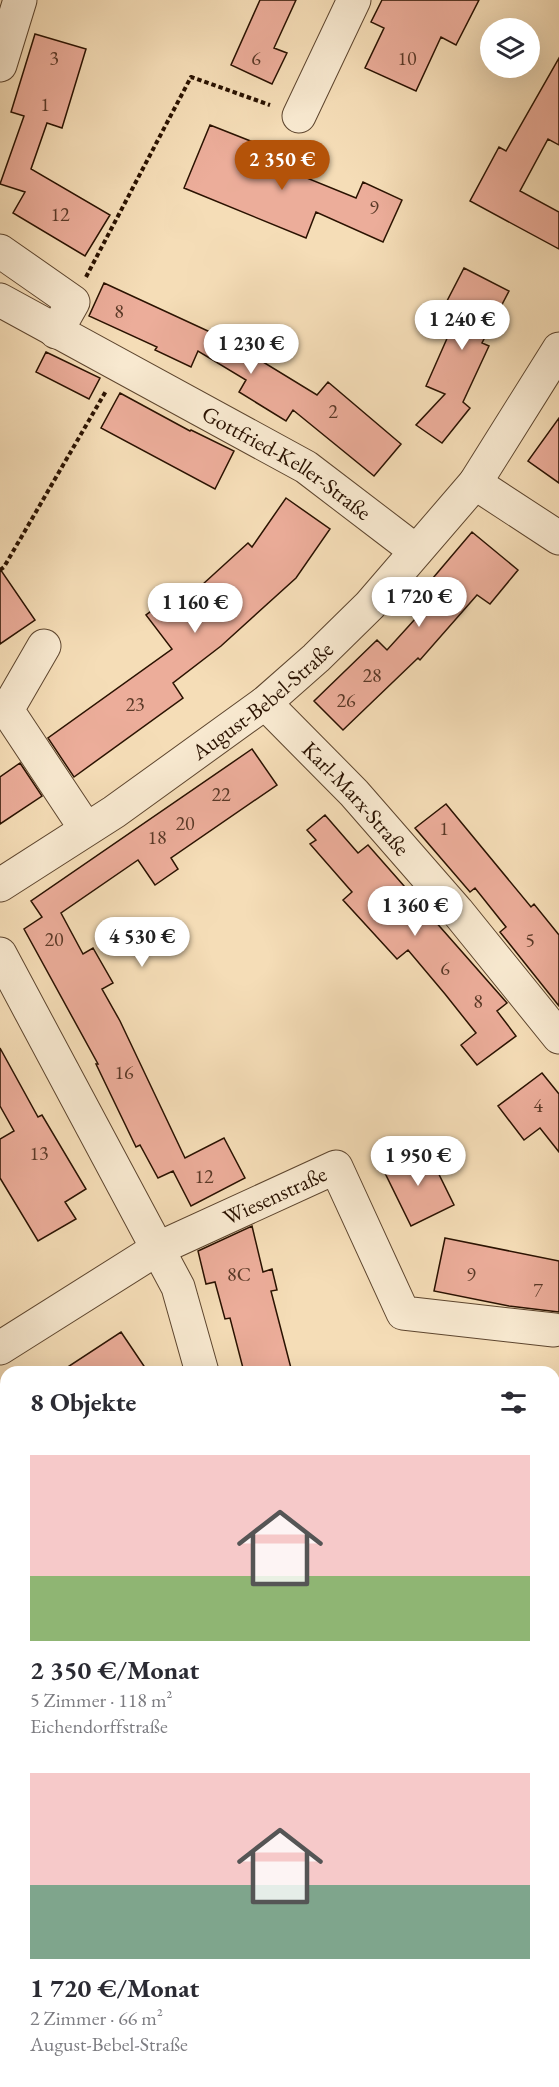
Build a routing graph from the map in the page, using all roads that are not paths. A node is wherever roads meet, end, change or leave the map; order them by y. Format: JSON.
{"nodes":[{"id":1,"x":20,"y":0,"type":"edge"},
{"id":2,"x":354,"y":0,"type":"edge"},
{"id":3,"x":0,"y":65,"type":"edge"},
{"id":4,"x":299,"y":116,"type":"road end"},
{"id":5,"x":0,"y":251,"type":"edge"},
{"id":6,"x":0,"y":300,"type":"edge"},
{"id":7,"x":56,"y":332,"type":"junction"},
{"id":8,"x":559,"y":349,"type":"edge"},
{"id":9,"x":475,"y":483,"type":"junction"},
{"id":10,"x":559,"y":538,"type":"edge"},
{"id":11,"x":416,"y":551,"type":"junction"},
{"id":12,"x":44,"y":646,"type":"dead end"},
{"id":13,"x":265,"y":703,"type":"junction"},
{"id":14,"x":86,"y":829,"type":"junction"},
{"id":15,"x":0,"y":885,"type":"edge"},
{"id":16,"x":0,"y":954,"type":"edge"},
{"id":17,"x":559,"y":1037,"type":"edge"},
{"id":18,"x":157,"y":1249,"type":"junction"},
{"id":19,"x":554,"y":1330,"type":"dead end"},
{"id":20,"x":0,"y":1348,"type":"edge"},
{"id":21,"x":200,"y":1366,"type":"edge"}],
"edges":[{"from":1,"to":3,"type":"street"},
{"from":2,"to":4,"type":"street"},
{"from":5,"to":7,"type":"street"},
{"from":6,"to":7,"type":"street","name":"Gottfried-Keller-Straße"},
{"from":7,"to":11,"type":"street","name":"Gottfried-Keller-Straße"},
{"from":8,"to":9,"type":"street","name":"August-Bebel-Straße"},
{"from":9,"to":10,"type":"street"},
{"from":9,"to":11,"type":"street","name":"August-Bebel-Straße"},
{"from":11,"to":13,"type":"street","name":"August-Bebel-Straße"},
{"from":12,"to":14,"type":"street"},
{"from":13,"to":14,"type":"street","name":"August-Bebel-Straße"},
{"from":13,"to":17,"type":"street","name":"Karl-Marx-Straße"},
{"from":14,"to":15,"type":"street","name":"August-Bebel-Straße"},
{"from":16,"to":18,"type":"street"},
{"from":18,"to":19,"type":"street","name":"Wiesenstraße"},
{"from":18,"to":20,"type":"street"},
{"from":18,"to":21,"type":"street"}]}
